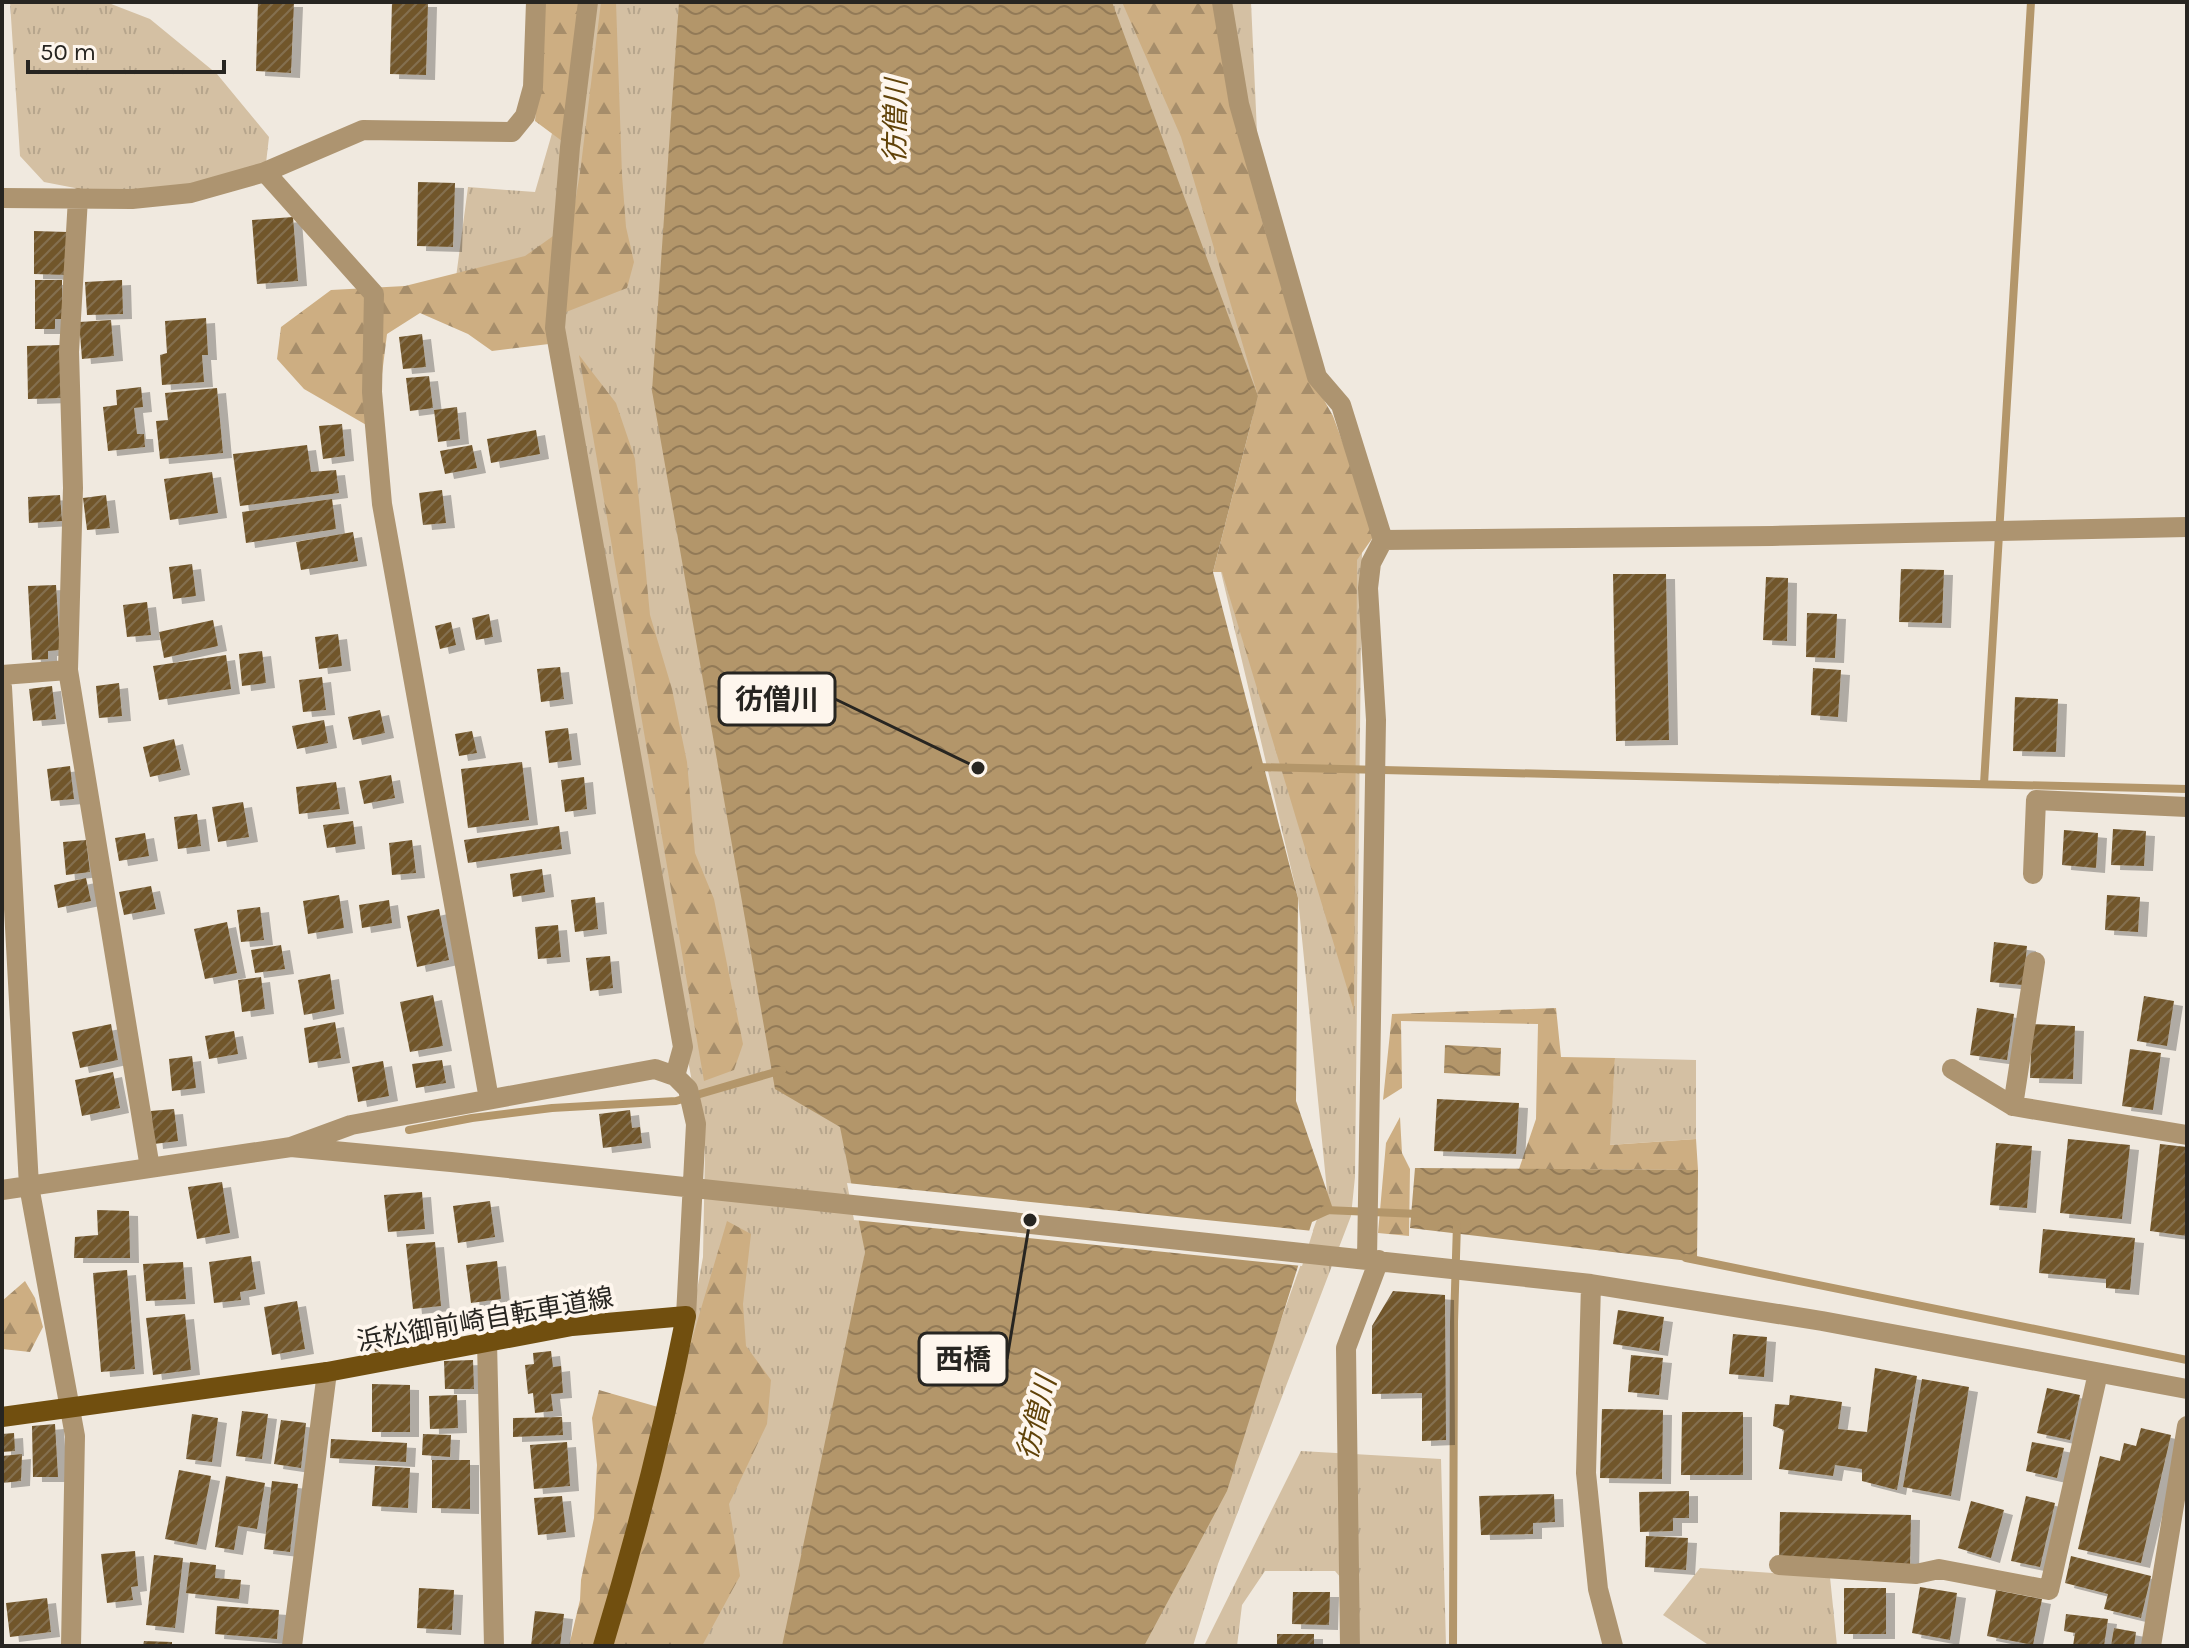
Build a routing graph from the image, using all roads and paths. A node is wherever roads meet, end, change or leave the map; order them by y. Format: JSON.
{"nodes":[{"id":1,"x":536,"y":2,"type":"edge"},
{"id":2,"x":588,"y":2,"type":"edge"},
{"id":3,"x":1222,"y":2,"type":"edge"},
{"id":4,"x":265,"y":172,"type":"junction"},
{"id":5,"x":2,"y":198,"type":"edge"},
{"id":6,"x":78,"y":198,"type":"junction"},
{"id":7,"x":2187,"y":527,"type":"edge"},
{"id":8,"x":1383,"y":540,"type":"junction"},
{"id":9,"x":68,"y":670,"type":"junction"},
{"id":10,"x":2,"y":675,"type":"edge"},
{"id":11,"x":2,"y":687,"type":"edge"},
{"id":12,"x":2187,"y":807,"type":"edge"},
{"id":13,"x":2033,"y":874,"type":"dead end"},
{"id":14,"x":2035,"y":962,"type":"dead end"},
{"id":15,"x":1952,"y":1069,"type":"dead end"},
{"id":16,"x":675,"y":1076,"type":"junction"},
{"id":17,"x":489,"y":1099,"type":"junction"},
{"id":18,"x":2013,"y":1106,"type":"junction"},
{"id":19,"x":2187,"y":1135,"type":"edge"},
{"id":20,"x":291,"y":1147,"type":"junction"},
{"id":21,"x":150,"y":1168,"type":"junction"},
{"id":22,"x":29,"y":1186,"type":"junction"},
{"id":23,"x":2,"y":1190,"type":"edge"},
{"id":24,"x":701,"y":1190,"type":"junction"},
{"id":25,"x":1364,"y":1259,"type":"junction"},
{"id":26,"x":1591,"y":1284,"type":"junction"},
{"id":27,"x":686,"y":1316,"type":"junction"},
{"id":28,"x":487,"y":1342,"type":"junction"},
{"id":29,"x":327,"y":1372,"type":"junction"},
{"id":30,"x":2098,"y":1373,"type":"junction"},
{"id":31,"x":2187,"y":1389,"type":"edge"},
{"id":32,"x":71,"y":1406,"type":"junction"},
{"id":33,"x":2,"y":1417,"type":"edge"},
{"id":34,"x":2187,"y":1426,"type":"edge"},
{"id":35,"x":1779,"y":1565,"type":"dead end"},
{"id":36,"x":71,"y":1646,"type":"edge"},
{"id":37,"x":292,"y":1646,"type":"edge"},
{"id":38,"x":494,"y":1646,"type":"edge"},
{"id":39,"x":603,"y":1646,"type":"edge"},
{"id":40,"x":1350,"y":1646,"type":"edge"},
{"id":41,"x":1613,"y":1646,"type":"edge"},
{"id":42,"x":2151,"y":1646,"type":"edge"}],
"edges":[{"from":1,"to":4,"type":"street"},
{"from":2,"to":16,"type":"street"},
{"from":3,"to":8,"type":"street"},
{"from":4,"to":6,"type":"street"},
{"from":4,"to":17,"type":"street"},
{"from":5,"to":6,"type":"street"},
{"from":6,"to":9,"type":"street"},
{"from":7,"to":8,"type":"street"},
{"from":8,"to":25,"type":"street"},
{"from":9,"to":10,"type":"street"},
{"from":9,"to":21,"type":"street"},
{"from":11,"to":22,"type":"street"},
{"from":12,"to":13,"type":"street"},
{"from":14,"to":18,"type":"street"},
{"from":15,"to":18,"type":"street"},
{"from":16,"to":17,"type":"street"},
{"from":16,"to":24,"type":"street"},
{"from":17,"to":20,"type":"street"},
{"from":18,"to":19,"type":"street"},
{"from":20,"to":21,"type":"street"},
{"from":20,"to":24,"type":"street"},
{"from":21,"to":22,"type":"street"},
{"from":22,"to":23,"type":"street"},
{"from":22,"to":32,"type":"street"},
{"from":24,"to":25,"type":"street"},
{"from":24,"to":27,"type":"street"},
{"from":25,"to":26,"type":"street"},
{"from":25,"to":40,"type":"street"},
{"from":26,"to":30,"type":"street"},
{"from":26,"to":41,"type":"street"},
{"from":27,"to":28,"type":"main road","name":"浜松御前崎自転車道線"},
{"from":27,"to":39,"type":"main road"},
{"from":28,"to":29,"type":"main road","name":"浜松御前崎自転車道線"},
{"from":28,"to":38,"type":"street"},
{"from":29,"to":32,"type":"main road","name":"浜松御前崎自転車道線"},
{"from":29,"to":37,"type":"street"},
{"from":30,"to":31,"type":"street"},
{"from":30,"to":35,"type":"street"},
{"from":32,"to":33,"type":"main road","name":"浜松御前崎自転車道線"},
{"from":32,"to":36,"type":"street"},
{"from":34,"to":42,"type":"street"}]}
